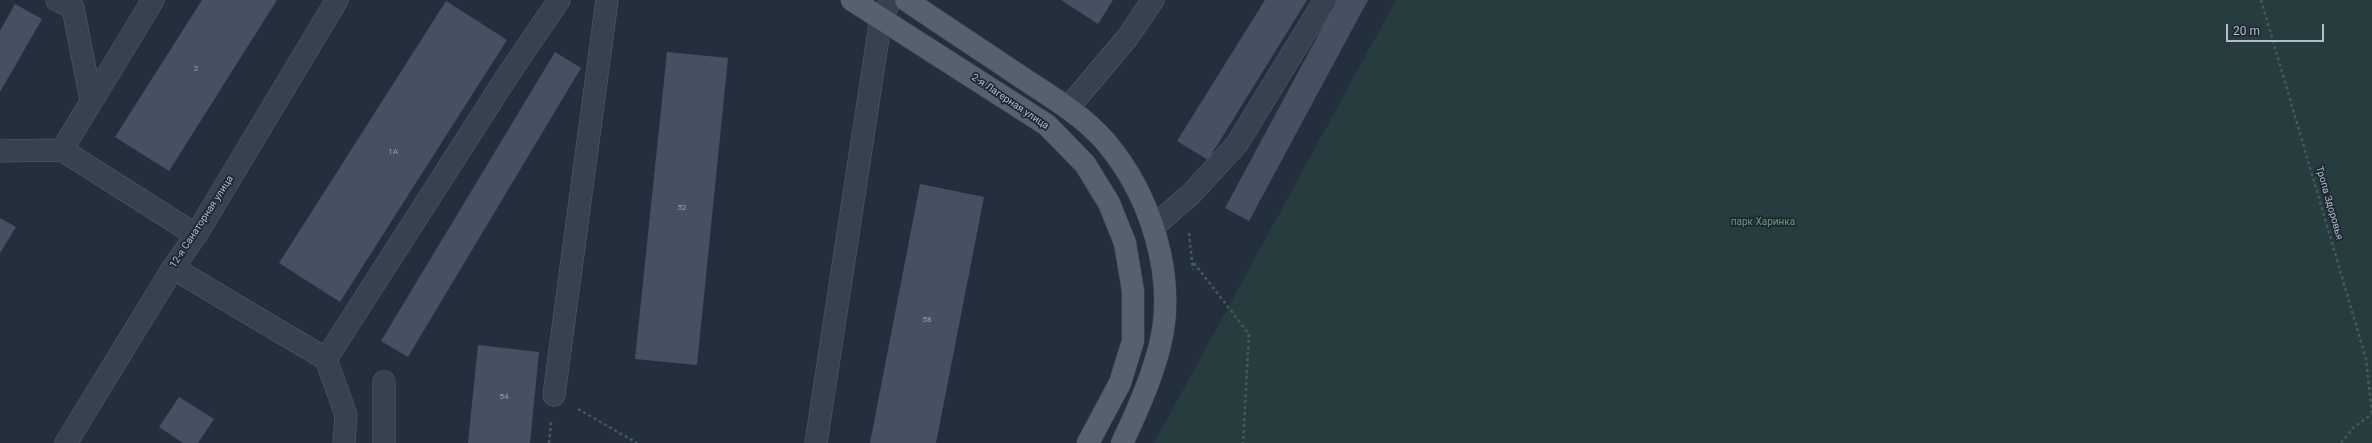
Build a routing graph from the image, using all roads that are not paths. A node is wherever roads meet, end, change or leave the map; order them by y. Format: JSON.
{"nodes":[{"id":1,"x":57,"y":0,"type":"edge"},
{"id":2,"x":153,"y":0,"type":"edge"},
{"id":3,"x":337,"y":0,"type":"edge"},
{"id":4,"x":559,"y":0,"type":"edge"},
{"id":5,"x":607,"y":0,"type":"edge"},
{"id":6,"x":852,"y":0,"type":"edge"},
{"id":7,"x":906,"y":0,"type":"edge"},
{"id":8,"x":1152,"y":0,"type":"edge"},
{"id":9,"x":1325,"y":0,"type":"edge"},
{"id":10,"x":886,"y":9,"type":"edge"},
{"id":11,"x":91,"y":100,"type":"junction"},
{"id":12,"x":1068,"y":108,"type":"junction"},
{"id":13,"x":62,"y":150,"type":"junction"},
{"id":14,"x":0,"y":151,"type":"edge"},
{"id":15,"x":1153,"y":227,"type":"junction"},
{"id":16,"x":196,"y":236,"type":"junction"},
{"id":17,"x":173,"y":268,"type":"junction"},
{"id":18,"x":326,"y":359,"type":"junction"},
{"id":19,"x":384,"y":382,"type":"dead end"},
{"id":20,"x":554,"y":395,"type":"road end"},
{"id":21,"x":66,"y":443,"type":"edge"},
{"id":22,"x":344,"y":443,"type":"edge"},
{"id":23,"x":384,"y":443,"type":"edge"},
{"id":24,"x":816,"y":443,"type":"edge"},
{"id":25,"x":1088,"y":443,"type":"edge"},
{"id":26,"x":1122,"y":443,"type":"edge"}],
"edges":[{"from":1,"to":11,"type":"street"},
{"from":2,"to":11,"type":"street"},
{"from":3,"to":16,"type":"street","name":"12-я Санаторная улица"},
{"from":4,"to":18,"type":"street"},
{"from":5,"to":20,"type":"street"},
{"from":6,"to":10,"type":"main road","name":"2-я Лагерная улица"},
{"from":7,"to":12,"type":"main road"},
{"from":8,"to":12,"type":"street"},
{"from":9,"to":15,"type":"street"},
{"from":10,"to":24,"type":"street"},
{"from":10,"to":25,"type":"main road","name":"2-я Лагерная улица"},
{"from":11,"to":13,"type":"street"},
{"from":12,"to":15,"type":"main road"},
{"from":13,"to":14,"type":"street"},
{"from":13,"to":16,"type":"street"},
{"from":15,"to":26,"type":"main road"},
{"from":16,"to":17,"type":"street","name":"12-я Санаторная улица"},
{"from":17,"to":18,"type":"street"},
{"from":17,"to":21,"type":"street","name":"12-я Санаторная улица"},
{"from":18,"to":22,"type":"street"},
{"from":19,"to":23,"type":"street"}]}
